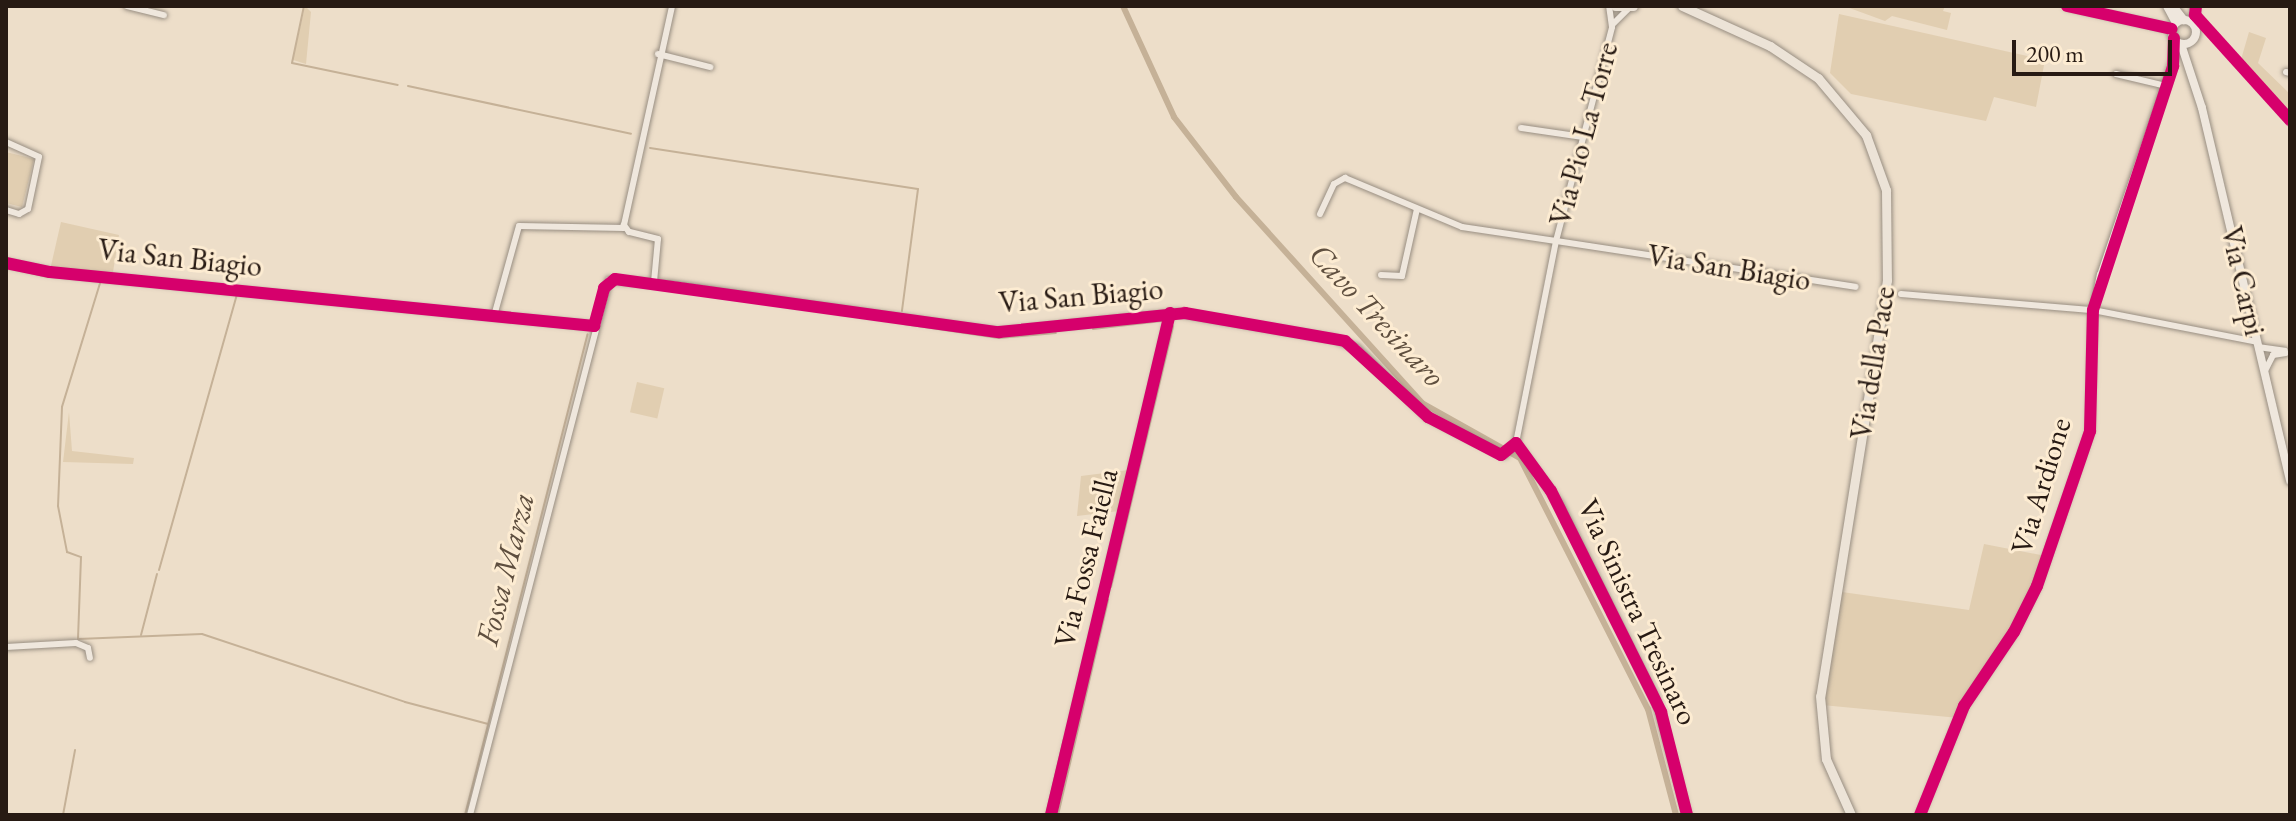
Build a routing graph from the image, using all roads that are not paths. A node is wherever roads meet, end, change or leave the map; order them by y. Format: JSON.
{"nodes":[{"id":1,"x":127,"y":6,"type":"edge"},
{"id":2,"x":672,"y":6,"type":"edge"},
{"id":3,"x":1609,"y":6,"type":"edge"},
{"id":4,"x":1615,"y":6,"type":"edge"},
{"id":5,"x":1632,"y":6,"type":"edge"},
{"id":6,"x":1682,"y":6,"type":"edge"},
{"id":7,"x":2067,"y":6,"type":"edge"},
{"id":8,"x":2167,"y":6,"type":"edge"},
{"id":9,"x":2173,"y":6,"type":"edge"},
{"id":10,"x":2193,"y":6,"type":"edge"},
{"id":11,"x":164,"y":15,"type":"dead end"},
{"id":12,"x":2147,"y":25,"type":"junction"},
{"id":13,"x":1612,"y":27,"type":"junction"},
{"id":14,"x":2178,"y":33,"type":"junction"},
{"id":15,"x":2146,"y":36,"type":"dead end"},
{"id":16,"x":2193,"y":41,"type":"junction"},
{"id":17,"x":658,"y":54,"type":"junction"},
{"id":18,"x":710,"y":67,"type":"dead end"},
{"id":19,"x":2116,"y":74,"type":"dead end"},
{"id":20,"x":2195,"y":81,"type":"junction"},
{"id":21,"x":2166,"y":86,"type":"junction"},
{"id":22,"x":1521,"y":128,"type":"dead end"},
{"id":23,"x":1583,"y":137,"type":"junction"},
{"id":24,"x":6,"y":142,"type":"edge"},
{"id":25,"x":1417,"y":209,"type":"junction"},
{"id":26,"x":6,"y":210,"type":"edge"},
{"id":27,"x":1320,"y":214,"type":"dead end"},
{"id":28,"x":624,"y":228,"type":"junction"},
{"id":29,"x":1556,"y":241,"type":"junction"},
{"id":30,"x":6,"y":263,"type":"edge"},
{"id":31,"x":1381,"y":275,"type":"dead end"},
{"id":32,"x":654,"y":282,"type":"junction"},
{"id":33,"x":1855,"y":287,"type":"dead end"},
{"id":34,"x":1901,"y":294,"type":"dead end"},
{"id":35,"x":2093,"y":310,"type":"junction"},
{"id":36,"x":1170,"y":313,"type":"junction"},
{"id":37,"x":494,"y":316,"type":"junction"},
{"id":38,"x":594,"y":326,"type":"junction"},
{"id":39,"x":2254,"y":328,"type":"junction"},
{"id":40,"x":2258,"y":344,"type":"junction"},
{"id":41,"x":2268,"y":345,"type":"junction"},
{"id":42,"x":2276,"y":353,"type":"junction"},
{"id":43,"x":2288,"y":353,"type":"edge"},
{"id":44,"x":2265,"y":375,"type":"junction"},
{"id":45,"x":1512,"y":448,"type":"junction"},
{"id":46,"x":2290,"y":481,"type":"edge"},
{"id":47,"x":6,"y":647,"type":"edge"},
{"id":48,"x":90,"y":658,"type":"dead end"},
{"id":49,"x":470,"y":815,"type":"edge"},
{"id":50,"x":1051,"y":815,"type":"edge"},
{"id":51,"x":1687,"y":815,"type":"edge"},
{"id":52,"x":1851,"y":815,"type":"edge"},
{"id":53,"x":1920,"y":815,"type":"edge"}],
"edges":[{"from":1,"to":11,"type":"street"},
{"from":2,"to":17,"type":"street"},
{"from":3,"to":13,"type":"street","name":"Via Pio La Torre"},
{"from":4,"to":5,"type":"main road"},
{"from":5,"to":13,"type":"street","name":"Via Pio La Torre"},
{"from":6,"to":52,"type":"main road","name":"Via della Pace"},
{"from":7,"to":12,"type":"street"},
{"from":8,"to":14,"type":"main road"},
{"from":9,"to":14,"type":"main road"},
{"from":10,"to":14,"type":"street"},
{"from":12,"to":14,"type":"street"},
{"from":12,"to":15,"type":"street"},
{"from":13,"to":23,"type":"street","name":"Via Pio La Torre"},
{"from":14,"to":16,"type":"main road"},
{"from":14,"to":16,"type":"main road","name":"Via Carpi"},
{"from":14,"to":20,"type":"main road","name":"Via Carpi"},
{"from":14,"to":21,"type":"street","name":"Via Ardione"},
{"from":16,"to":20,"type":"main road","name":"Via Carpi"},
{"from":17,"to":18,"type":"street"},
{"from":17,"to":28,"type":"street"},
{"from":19,"to":21,"type":"street"},
{"from":20,"to":39,"type":"main road","name":"Via Carpi"},
{"from":21,"to":35,"type":"street","name":"Via Ardione"},
{"from":22,"to":23,"type":"street"},
{"from":23,"to":29,"type":"street","name":"Via Pio La Torre"},
{"from":24,"to":26,"type":"street"},
{"from":25,"to":27,"type":"street","name":"Via San Biagio"},
{"from":25,"to":29,"type":"street","name":"Via San Biagio"},
{"from":25,"to":31,"type":"street"},
{"from":28,"to":32,"type":"street"},
{"from":28,"to":37,"type":"street"},
{"from":29,"to":33,"type":"street","name":"Via San Biagio"},
{"from":29,"to":45,"type":"street"},
{"from":30,"to":37,"type":"street","name":"Via San Biagio"},
{"from":32,"to":36,"type":"street","name":"Via San Biagio"},
{"from":32,"to":38,"type":"street","name":"Via San Biagio"},
{"from":34,"to":35,"type":"street"},
{"from":35,"to":40,"type":"street"},
{"from":35,"to":53,"type":"street","name":"Via Ardione"},
{"from":36,"to":45,"type":"street","name":"Via San Biagio"},
{"from":36,"to":50,"type":"street","name":"Via Fossa Faiella"},
{"from":37,"to":38,"type":"street","name":"Via San Biagio"},
{"from":38,"to":49,"type":"street"},
{"from":39,"to":40,"type":"main road","name":"Via Carpi"},
{"from":39,"to":41,"type":"street"},
{"from":40,"to":41,"type":"street"},
{"from":40,"to":42,"type":"street"},
{"from":40,"to":44,"type":"main road","name":"Via Carpi"},
{"from":41,"to":43,"type":"street"},
{"from":42,"to":43,"type":"street"},
{"from":42,"to":44,"type":"street"},
{"from":44,"to":46,"type":"main road","name":"Via Carpi"},
{"from":45,"to":51,"type":"street","name":"Via Sinistra Tresinaro"},
{"from":47,"to":48,"type":"street"}]}
